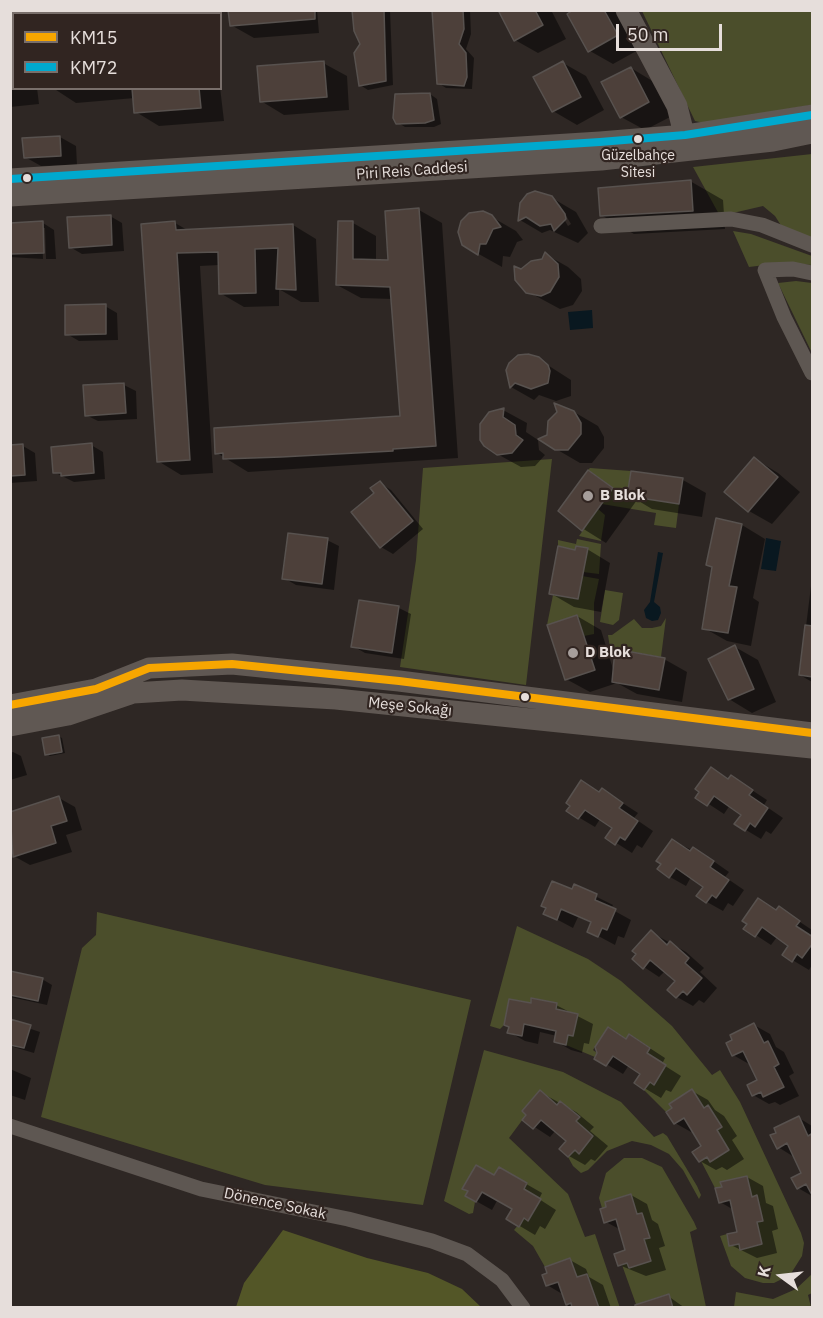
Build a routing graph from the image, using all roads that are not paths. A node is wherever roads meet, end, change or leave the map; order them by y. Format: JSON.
{"nodes":[{"id":1,"x":626,"y":10,"type":"edge"},
{"id":2,"x":813,"y":115,"type":"edge"},
{"id":3,"x":813,"y":133,"type":"edge"},
{"id":4,"x":686,"y":142,"type":"junction"},
{"id":5,"x":10,"y":179,"type":"edge"},
{"id":6,"x":10,"y":196,"type":"edge"},
{"id":7,"x":601,"y":226,"type":"dead end"},
{"id":8,"x":813,"y":245,"type":"edge"},
{"id":9,"x":813,"y":273,"type":"edge"},
{"id":10,"x":813,"y":373,"type":"edge"},
{"id":11,"x":10,"y":705,"type":"edge"},
{"id":12,"x":10,"y":726,"type":"edge"},
{"id":13,"x":813,"y":733,"type":"edge"},
{"id":14,"x":813,"y":748,"type":"edge"},
{"id":15,"x":10,"y":1126,"type":"edge"},
{"id":16,"x":523,"y":1308,"type":"edge"}],
"edges":[{"from":1,"to":4,"type":"street"},
{"from":2,"to":4,"type":"street","name":"Piri Reis Caddesi"},
{"from":3,"to":4,"type":"street","name":"Piri Reis Caddesi"},
{"from":4,"to":5,"type":"street","name":"Piri Reis Caddesi"},
{"from":4,"to":6,"type":"street","name":"Piri Reis Caddesi"},
{"from":7,"to":8,"type":"street"},
{"from":9,"to":10,"type":"street"},
{"from":11,"to":13,"type":"street","name":"Meşe Sokağı"},
{"from":12,"to":14,"type":"street","name":"Meşe Sokağı"},
{"from":15,"to":16,"type":"street","name":"Dönence Sokak"}]}
